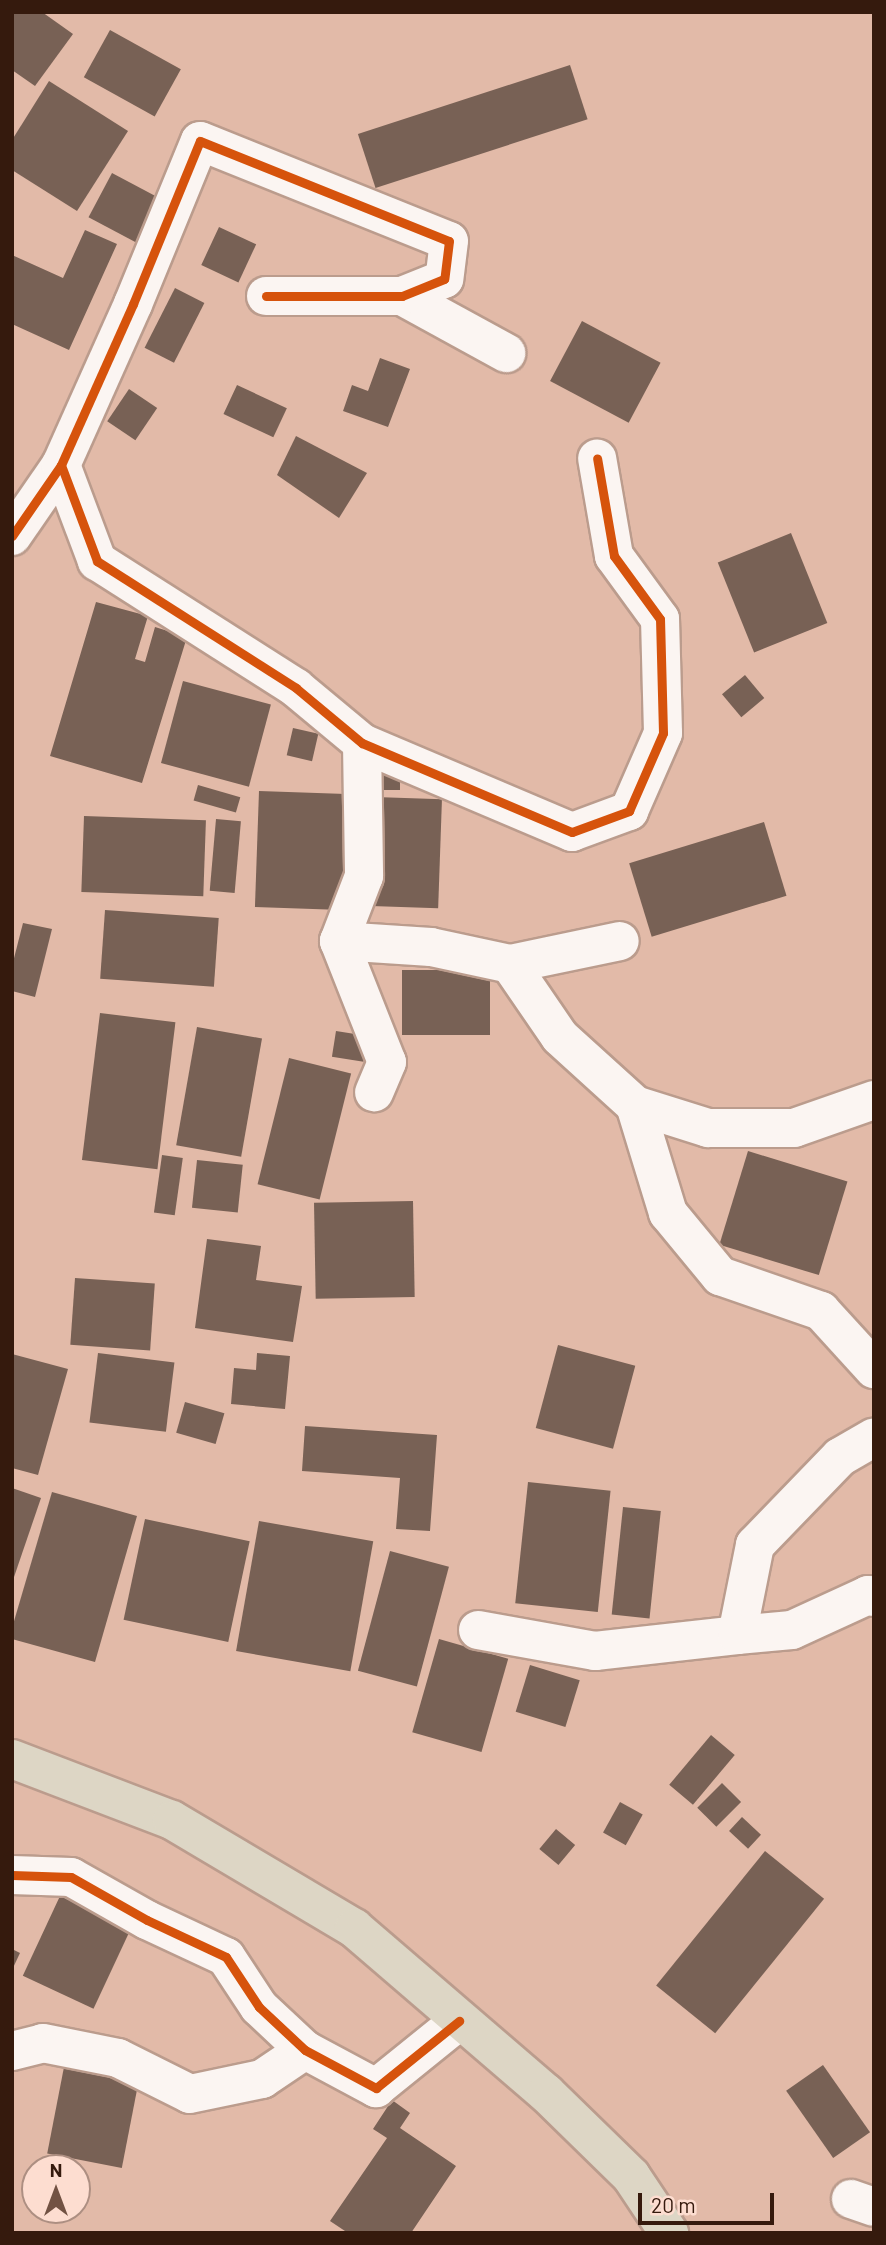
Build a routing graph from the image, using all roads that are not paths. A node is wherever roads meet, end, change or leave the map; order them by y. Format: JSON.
{"nodes":[{"id":1,"x":266,"y":296,"type":"dead end"},
{"id":2,"x":402,"y":296,"type":"junction"},
{"id":3,"x":506,"y":353,"type":"dead end"},
{"id":4,"x":597,"y":458,"type":"dead end"},
{"id":5,"x":61,"y":465,"type":"junction"},
{"id":6,"x":12,"y":536,"type":"edge"},
{"id":7,"x":362,"y":743,"type":"junction"},
{"id":8,"x":339,"y":941,"type":"junction"},
{"id":9,"x":620,"y":941,"type":"dead end"},
{"id":10,"x":510,"y":964,"type":"junction"},
{"id":11,"x":374,"y":1092,"type":"dead end"},
{"id":12,"x":874,"y":1100,"type":"edge"},
{"id":13,"x":635,"y":1105,"type":"junction"},
{"id":14,"x":874,"y":1369,"type":"edge"},
{"id":15,"x":874,"y":1437,"type":"edge"},
{"id":16,"x":874,"y":1597,"type":"edge"},
{"id":17,"x":478,"y":1630,"type":"dead end"},
{"id":18,"x":737,"y":1635,"type":"junction"},
{"id":19,"x":12,"y":1759,"type":"edge"},
{"id":20,"x":12,"y":1875,"type":"edge"},
{"id":21,"x":459,"y":2021,"type":"junction"},
{"id":22,"x":12,"y":2050,"type":"edge"},
{"id":23,"x":305,"y":2050,"type":"junction"},
{"id":24,"x":669,"y":2233,"type":"edge"}],
"edges":[{"from":1,"to":2,"type":"street"},
{"from":2,"to":3,"type":"street"},
{"from":2,"to":5,"type":"street"},
{"from":4,"to":7,"type":"street"},
{"from":5,"to":6,"type":"street"},
{"from":5,"to":7,"type":"street"},
{"from":7,"to":8,"type":"street"},
{"from":8,"to":10,"type":"street"},
{"from":8,"to":11,"type":"street"},
{"from":9,"to":10,"type":"street"},
{"from":10,"to":13,"type":"street"},
{"from":12,"to":13,"type":"street"},
{"from":13,"to":14,"type":"street"},
{"from":15,"to":18,"type":"street"},
{"from":16,"to":18,"type":"street"},
{"from":17,"to":18,"type":"street"},
{"from":19,"to":21,"type":"highway"},
{"from":20,"to":23,"type":"street"},
{"from":21,"to":23,"type":"street"},
{"from":21,"to":24,"type":"highway"},
{"from":22,"to":23,"type":"street"}]}
